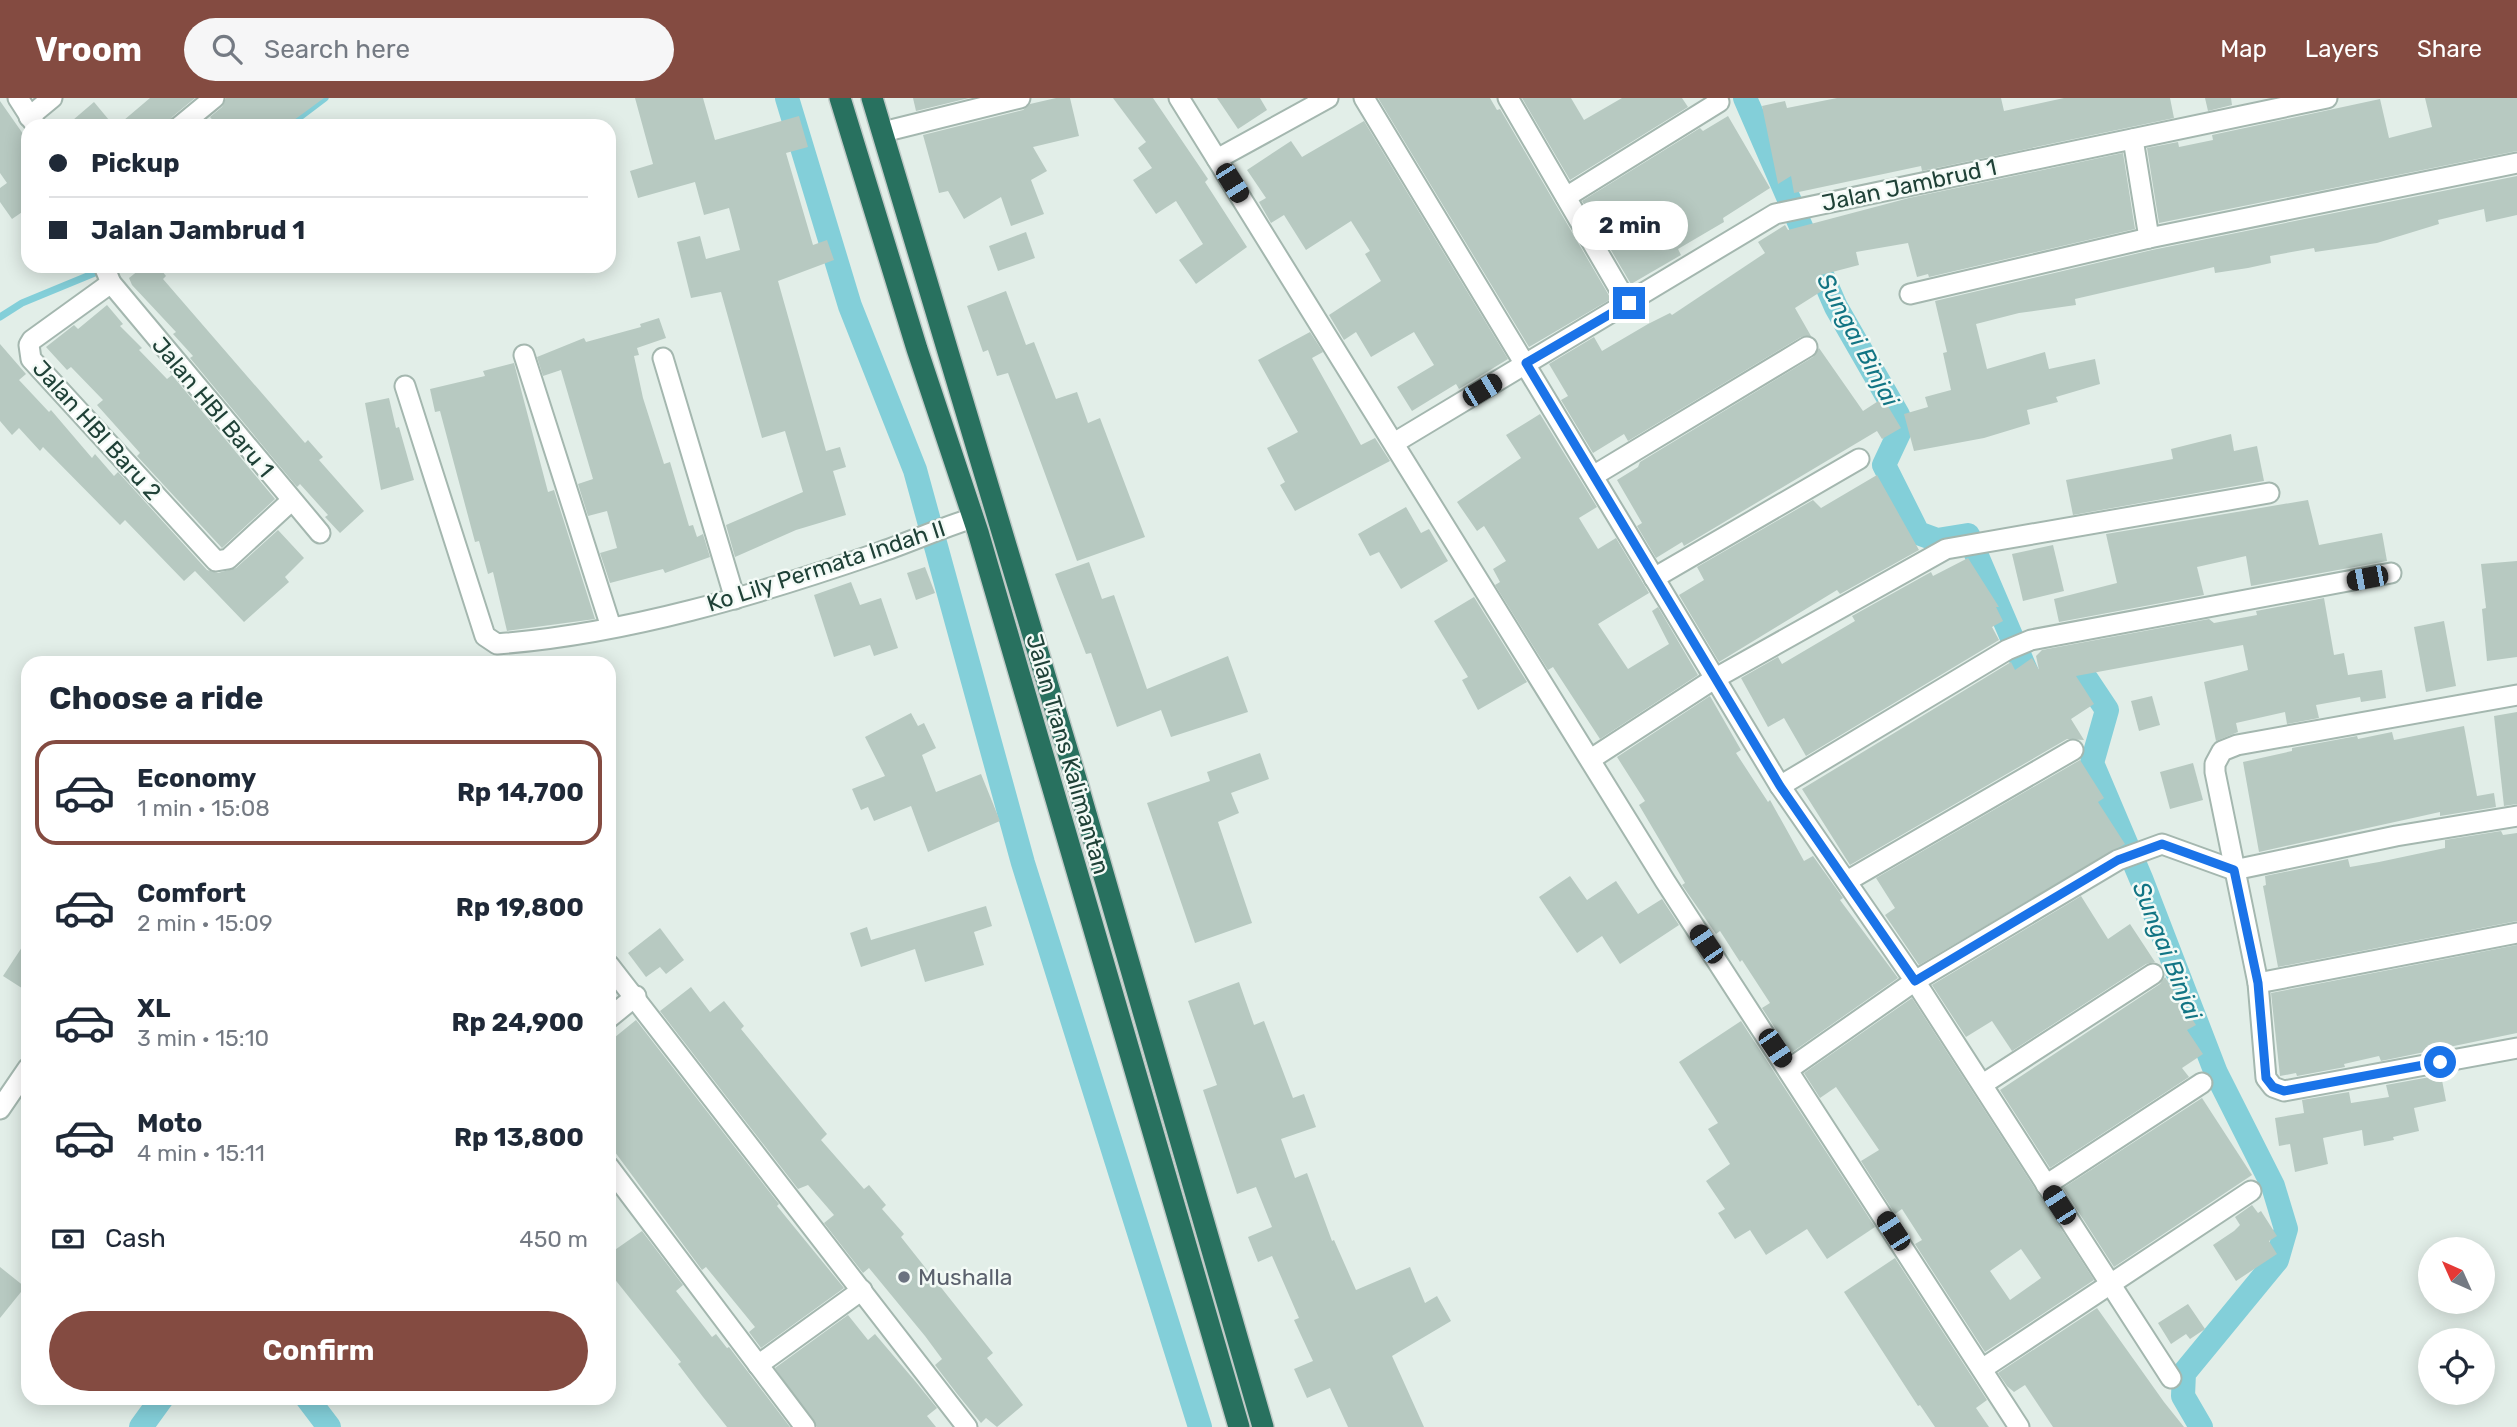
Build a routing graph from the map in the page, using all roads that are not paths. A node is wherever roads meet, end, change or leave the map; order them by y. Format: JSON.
{"nodes":[{"id":1,"x":18,"y":98,"type":"edge"},
{"id":2,"x":52,"y":98,"type":"edge"},
{"id":3,"x":214,"y":98,"type":"edge"},
{"id":4,"x":840,"y":98,"type":"edge"},
{"id":5,"x":872,"y":98,"type":"edge"},
{"id":6,"x":1020,"y":98,"type":"edge"},
{"id":7,"x":1180,"y":98,"type":"edge"},
{"id":8,"x":1328,"y":98,"type":"edge"},
{"id":9,"x":1364,"y":98,"type":"edge"},
{"id":10,"x":1508,"y":98,"type":"edge"},
{"id":11,"x":2328,"y":98,"type":"edge"},
{"id":12,"x":1718,"y":102,"type":"dead end"},
{"id":13,"x":31,"y":119,"type":"edge"},
{"id":14,"x":34,"y":119,"type":"edge"},
{"id":15,"x":188,"y":119,"type":"edge"},
{"id":16,"x":883,"y":132,"type":"junction"},
{"id":17,"x":2133,"y":139,"type":"junction"},
{"id":18,"x":1217,"y":159,"type":"junction"},
{"id":19,"x":2517,"y":163,"type":"edge"},
{"id":20,"x":1566,"y":197,"type":"junction"},
{"id":21,"x":2150,"y":238,"type":"junction"},
{"id":22,"x":107,"y":275,"type":"edge"},
{"id":23,"x":1910,"y":294,"type":"dead end"},
{"id":24,"x":1629,"y":303,"type":"junction"},
{"id":25,"x":1807,"y":347,"type":"dead end"},
{"id":26,"x":524,"y":355,"type":"dead end"},
{"id":27,"x":663,"y":358,"type":"dead end"},
{"id":28,"x":1526,"y":363,"type":"junction"},
{"id":29,"x":405,"y":386,"type":"dead end"},
{"id":30,"x":1394,"y":443,"type":"junction"},
{"id":31,"x":1859,"y":459,"type":"dead end"},
{"id":32,"x":1593,"y":476,"type":"junction"},
{"id":33,"x":2269,"y":492,"type":"dead end"},
{"id":34,"x":291,"y":501,"type":"junction"},
{"id":35,"x":968,"y":519,"type":"junction"},
{"id":36,"x":320,"y":533,"type":"dead end"},
{"id":37,"x":2391,"y":573,"type":"dead end"},
{"id":38,"x":1654,"y":579,"type":"junction"},
{"id":39,"x":735,"y":598,"type":"junction"},
{"id":40,"x":611,"y":627,"type":"junction"},
{"id":41,"x":1714,"y":679,"type":"junction"},
{"id":42,"x":2517,"y":695,"type":"edge"},
{"id":43,"x":2073,"y":750,"type":"dead end"},
{"id":44,"x":1591,"y":759,"type":"junction"},
{"id":45,"x":1780,"y":786,"type":"junction"},
{"id":46,"x":2517,"y":816,"type":"edge"},
{"id":47,"x":2234,"y":870,"type":"junction"},
{"id":48,"x":1847,"y":881,"type":"junction"},
{"id":49,"x":2517,"y":933,"type":"edge"},
{"id":50,"x":616,"y":973,"type":"edge"},
{"id":51,"x":2153,"y":974,"type":"dead end"},
{"id":52,"x":1915,"y":981,"type":"junction"},
{"id":53,"x":2258,"y":983,"type":"junction"},
{"id":54,"x":636,"y":996,"type":"junction"},
{"id":55,"x":616,"y":1012,"type":"edge"},
{"id":56,"x":2517,"y":1048,"type":"edge"},
{"id":57,"x":1789,"y":1069,"type":"junction"},
{"id":58,"x":21,"y":1078,"type":"edge"},
{"id":59,"x":2202,"y":1083,"type":"dead end"},
{"id":60,"x":1983,"y":1084,"type":"junction"},
{"id":61,"x":0,"y":1109,"type":"edge"},
{"id":62,"x":616,"y":1176,"type":"edge"},
{"id":63,"x":2046,"y":1185,"type":"junction"},
{"id":64,"x":2251,"y":1191,"type":"dead end"},
{"id":65,"x":2109,"y":1283,"type":"junction"},
{"id":66,"x":862,"y":1290,"type":"junction"},
{"id":67,"x":758,"y":1365,"type":"junction"},
{"id":68,"x":1982,"y":1369,"type":"junction"},
{"id":69,"x":2171,"y":1378,"type":"dead end"},
{"id":70,"x":805,"y":1427,"type":"edge"},
{"id":71,"x":967,"y":1427,"type":"edge"},
{"id":72,"x":1239,"y":1427,"type":"edge"},
{"id":73,"x":1263,"y":1427,"type":"edge"},
{"id":74,"x":2019,"y":1427,"type":"edge"}],
"edges":[{"from":1,"to":13,"type":"street"},
{"from":2,"to":14,"type":"street"},
{"from":3,"to":15,"type":"street"},
{"from":4,"to":35,"type":"highway","name":"Jalan Trans Kalimantan"},
{"from":5,"to":16,"type":"highway","name":"Jalan Trans Kalimantan"},
{"from":6,"to":16,"type":"street"},
{"from":7,"to":18,"type":"street"},
{"from":8,"to":18,"type":"street"},
{"from":9,"to":28,"type":"street"},
{"from":10,"to":20,"type":"street"},
{"from":11,"to":17,"type":"street","name":"Jalan Jambrud 1"},
{"from":12,"to":20,"type":"street"},
{"from":16,"to":73,"type":"highway","name":"Jalan Trans Kalimantan"},
{"from":17,"to":21,"type":"street"},
{"from":17,"to":24,"type":"street","name":"Jalan Jambrud 1"},
{"from":18,"to":30,"type":"street"},
{"from":19,"to":21,"type":"street"},
{"from":20,"to":24,"type":"street"},
{"from":21,"to":23,"type":"street"},
{"from":22,"to":34,"type":"street","name":"Jalan HBI Baru 1"},
{"from":22,"to":34,"type":"street","name":"Jalan HBI Baru 2"},
{"from":24,"to":28,"type":"street","name":"Jalan Jambrud 1"},
{"from":25,"to":32,"type":"street"},
{"from":26,"to":40,"type":"street"},
{"from":27,"to":39,"type":"street"},
{"from":28,"to":30,"type":"street","name":"Jalan Jambrud 1"},
{"from":28,"to":32,"type":"street"},
{"from":29,"to":40,"type":"street","name":"Ko Lily Permata Indah II"},
{"from":30,"to":44,"type":"street"},
{"from":31,"to":38,"type":"street"},
{"from":32,"to":38,"type":"street"},
{"from":33,"to":41,"type":"street"},
{"from":34,"to":36,"type":"street","name":"Jalan HBI Baru 1"},
{"from":35,"to":39,"type":"street","name":"Ko Lily Permata Indah II"},
{"from":35,"to":72,"type":"highway","name":"Jalan Trans Kalimantan"},
{"from":37,"to":45,"type":"street"},
{"from":38,"to":41,"type":"street"},
{"from":39,"to":40,"type":"street","name":"Ko Lily Permata Indah II"},
{"from":41,"to":44,"type":"street"},
{"from":41,"to":45,"type":"street"},
{"from":42,"to":47,"type":"street"},
{"from":43,"to":48,"type":"street"},
{"from":44,"to":57,"type":"street"},
{"from":45,"to":48,"type":"street"},
{"from":46,"to":47,"type":"street"},
{"from":47,"to":52,"type":"street"},
{"from":47,"to":53,"type":"street"},
{"from":48,"to":52,"type":"street"},
{"from":49,"to":53,"type":"street"},
{"from":50,"to":54,"type":"street"},
{"from":51,"to":60,"type":"street"},
{"from":52,"to":57,"type":"street"},
{"from":52,"to":60,"type":"street"},
{"from":53,"to":56,"type":"street"},
{"from":54,"to":55,"type":"street"},
{"from":54,"to":66,"type":"street"},
{"from":57,"to":68,"type":"street"},
{"from":58,"to":61,"type":"street"},
{"from":59,"to":63,"type":"street"},
{"from":60,"to":63,"type":"street"},
{"from":62,"to":67,"type":"street"},
{"from":63,"to":65,"type":"street"},
{"from":64,"to":65,"type":"street"},
{"from":65,"to":68,"type":"street"},
{"from":65,"to":69,"type":"street"},
{"from":66,"to":67,"type":"street"},
{"from":66,"to":71,"type":"street"},
{"from":67,"to":70,"type":"street"},
{"from":68,"to":74,"type":"street"}]}
